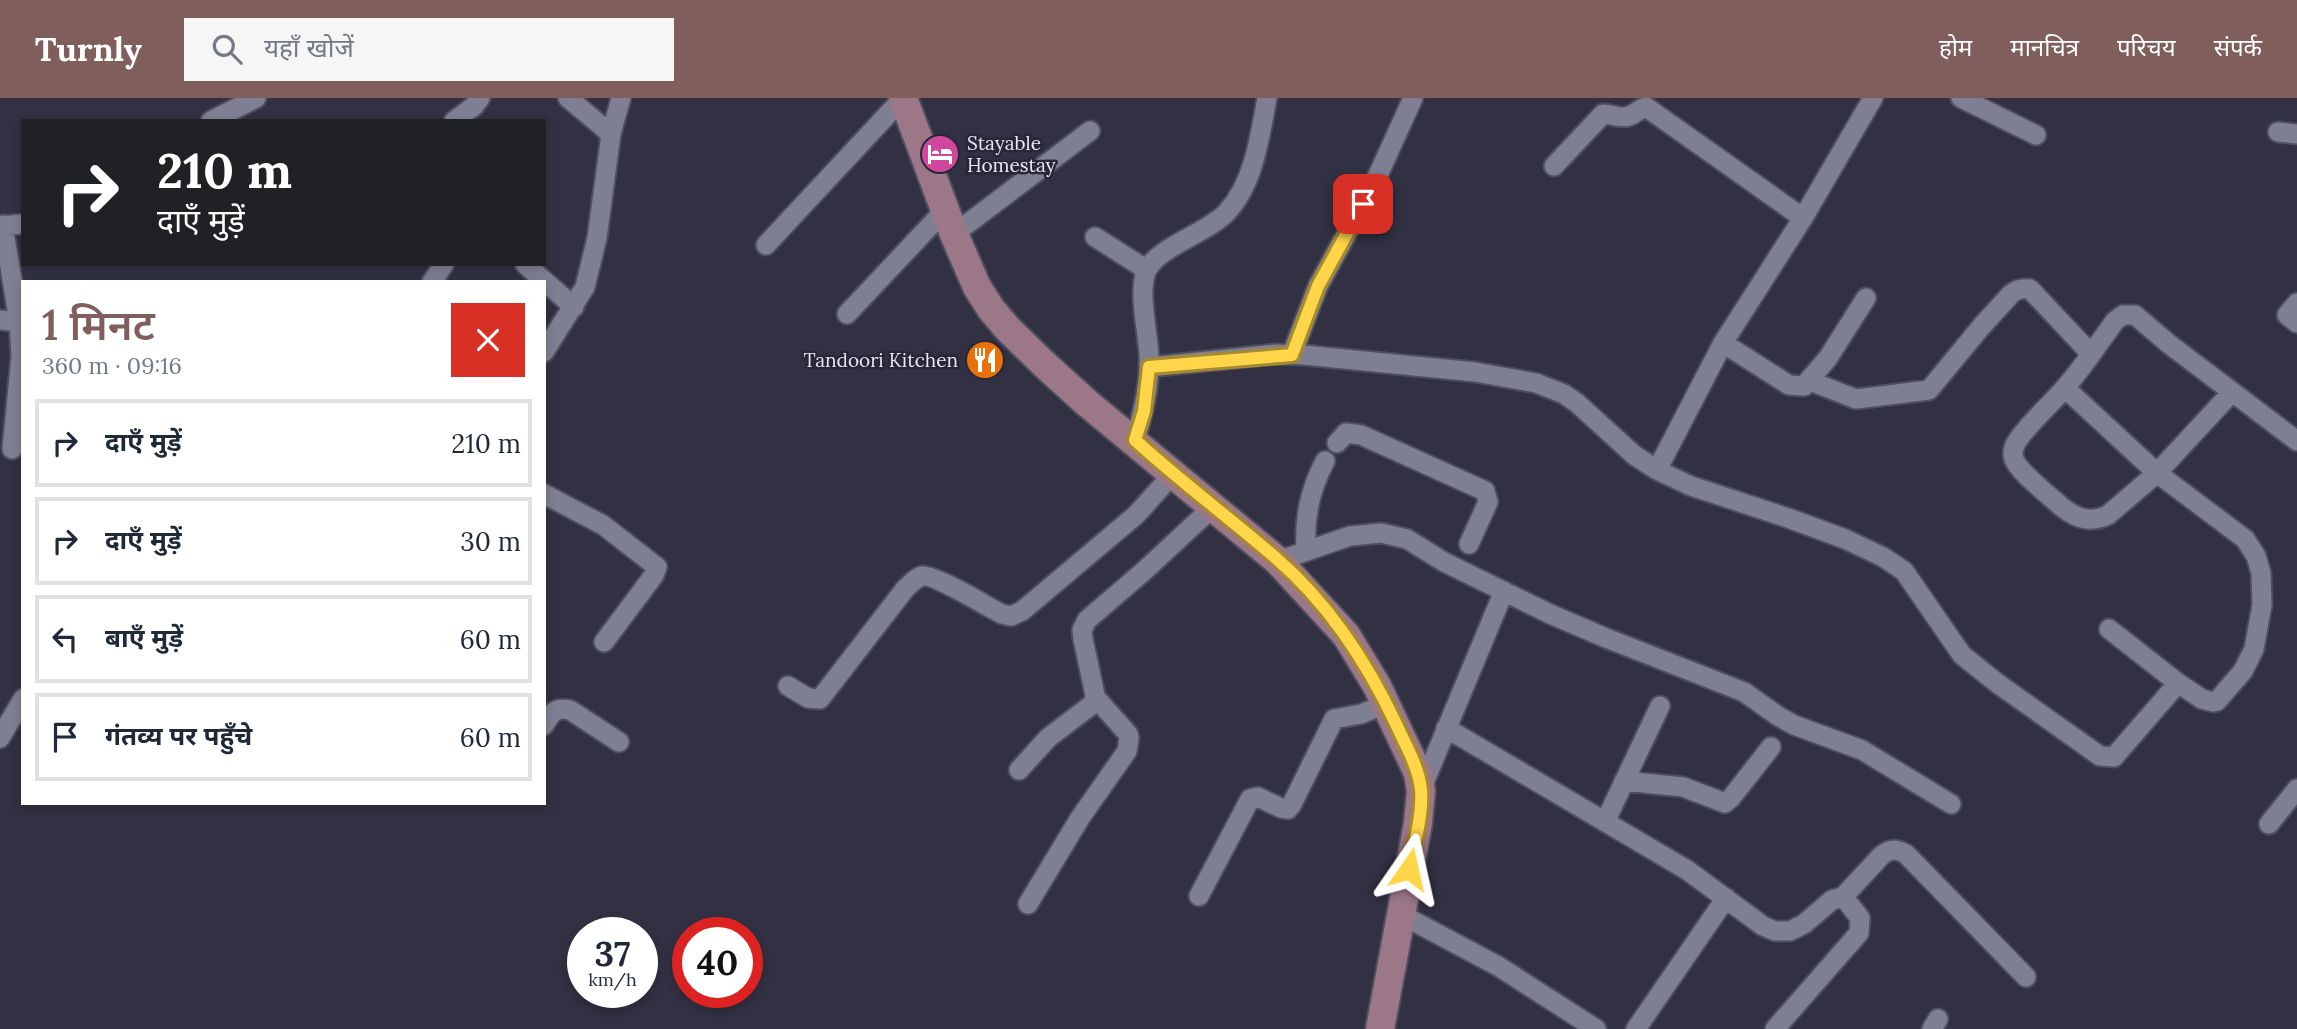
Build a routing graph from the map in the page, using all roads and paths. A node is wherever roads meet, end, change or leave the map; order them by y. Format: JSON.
{"nodes":[{"id":1,"x":256,"y":98,"type":"edge"},
{"id":2,"x":480,"y":98,"type":"edge"},
{"id":3,"x":568,"y":98,"type":"edge"},
{"id":4,"x":621,"y":98,"type":"edge"},
{"id":5,"x":903,"y":98,"type":"edge"},
{"id":6,"x":1267,"y":98,"type":"edge"},
{"id":7,"x":1413,"y":98,"type":"edge"},
{"id":8,"x":1873,"y":98,"type":"edge"},
{"id":9,"x":1961,"y":98,"type":"edge"},
{"id":10,"x":215,"y":119,"type":"edge"},
{"id":11,"x":457,"y":119,"type":"edge"},
{"id":12,"x":1090,"y":131,"type":"dead end"},
{"id":13,"x":611,"y":134,"type":"junction"},
{"id":14,"x":2036,"y":135,"type":"dead end"},
{"id":15,"x":1554,"y":166,"type":"dead end"},
{"id":16,"x":1803,"y":218,"type":"junction"},
{"id":17,"x":949,"y":223,"type":"junction"},
{"id":18,"x":9,"y":225,"type":"edge"},
{"id":19,"x":1095,"y":237,"type":"dead end"},
{"id":20,"x":766,"y":245,"type":"dead end"},
{"id":21,"x":528,"y":266,"type":"edge"},
{"id":22,"x":1147,"y":270,"type":"junction"},
{"id":23,"x":544,"y":280,"type":"edge"},
{"id":24,"x":546,"y":282,"type":"edge"},
{"id":25,"x":1866,"y":298,"type":"dead end"},
{"id":26,"x":2297,"y":303,"type":"edge"},
{"id":27,"x":574,"y":307,"type":"junction"},
{"id":28,"x":847,"y":314,"type":"dead end"},
{"id":29,"x":9,"y":321,"type":"edge"},
{"id":30,"x":2297,"y":323,"type":"edge"},
{"id":31,"x":1723,"y":343,"type":"junction"},
{"id":32,"x":546,"y":349,"type":"edge"},
{"id":33,"x":2091,"y":354,"type":"junction"},
{"id":34,"x":1292,"y":355,"type":"junction"},
{"id":35,"x":1149,"y":367,"type":"junction"},
{"id":36,"x":1810,"y":381,"type":"junction"},
{"id":37,"x":2065,"y":388,"type":"junction"},
{"id":38,"x":2232,"y":392,"type":"junction"},
{"id":39,"x":1135,"y":440,"type":"junction"},
{"id":40,"x":2297,"y":441,"type":"edge"},
{"id":41,"x":1337,"y":443,"type":"dead end"},
{"id":42,"x":11,"y":449,"type":"edge"},
{"id":43,"x":1325,"y":461,"type":"dead end"},
{"id":44,"x":1657,"y":470,"type":"junction"},
{"id":45,"x":2157,"y":473,"type":"junction"},
{"id":46,"x":1173,"y":474,"type":"junction"},
{"id":47,"x":546,"y":495,"type":"edge"},
{"id":48,"x":1213,"y":507,"type":"junction"},
{"id":49,"x":1469,"y":544,"type":"dead end"},
{"id":50,"x":1306,"y":550,"type":"junction"},
{"id":51,"x":1279,"y":561,"type":"junction"},
{"id":52,"x":1504,"y":591,"type":"junction"},
{"id":53,"x":2109,"y":629,"type":"dead end"},
{"id":54,"x":604,"y":642,"type":"dead end"},
{"id":55,"x":2178,"y":683,"type":"junction"},
{"id":56,"x":788,"y":686,"type":"dead end"},
{"id":57,"x":1096,"y":698,"type":"junction"},
{"id":58,"x":21,"y":702,"type":"edge"},
{"id":59,"x":1386,"y":704,"type":"junction"},
{"id":60,"x":1660,"y":706,"type":"dead end"},
{"id":61,"x":546,"y":722,"type":"edge"},
{"id":62,"x":1446,"y":728,"type":"junction"},
{"id":63,"x":0,"y":738,"type":"edge"},
{"id":64,"x":619,"y":742,"type":"dead end"},
{"id":65,"x":1770,"y":747,"type":"dead end"},
{"id":66,"x":1019,"y":770,"type":"dead end"},
{"id":67,"x":1624,"y":781,"type":"junction"},
{"id":68,"x":2297,"y":789,"type":"edge"},
{"id":69,"x":1421,"y":791,"type":"junction"},
{"id":70,"x":1951,"y":804,"type":"dead end"},
{"id":71,"x":1605,"y":822,"type":"junction"},
{"id":72,"x":2269,"y":824,"type":"dead end"},
{"id":73,"x":1199,"y":896,"type":"dead end"},
{"id":74,"x":1726,"y":898,"type":"junction"},
{"id":75,"x":1842,"y":898,"type":"junction"},
{"id":76,"x":1028,"y":904,"type":"dead end"},
{"id":77,"x":1400,"y":914,"type":"junction"},
{"id":78,"x":2025,"y":977,"type":"dead end"},
{"id":79,"x":1380,"y":1029,"type":"edge"},
{"id":80,"x":1596,"y":1029,"type":"edge"},
{"id":81,"x":1636,"y":1029,"type":"edge"},
{"id":82,"x":1774,"y":1029,"type":"edge"}],
"edges":[{"from":1,"to":10,"type":"street"},
{"from":2,"to":11,"type":"street"},
{"from":3,"to":13,"type":"street"},
{"from":4,"to":13,"type":"street"},
{"from":5,"to":17,"type":"street"},
{"from":5,"to":20,"type":"street"},
{"from":6,"to":22,"type":"street"},
{"from":7,"to":34,"type":"street"},
{"from":8,"to":16,"type":"street"},
{"from":9,"to":14,"type":"street"},
{"from":12,"to":17,"type":"street"},
{"from":13,"to":27,"type":"street"},
{"from":15,"to":16,"type":"street"},
{"from":16,"to":31,"type":"street"},
{"from":17,"to":28,"type":"street"},
{"from":17,"to":39,"type":"street"},
{"from":18,"to":29,"type":"street"},
{"from":19,"to":22,"type":"street"},
{"from":21,"to":23,"type":"street"},
{"from":22,"to":35,"type":"street"},
{"from":24,"to":27,"type":"street"},
{"from":25,"to":36,"type":"street"},
{"from":26,"to":30,"type":"street"},
{"from":27,"to":32,"type":"street"},
{"from":29,"to":42,"type":"street"},
{"from":31,"to":36,"type":"street"},
{"from":31,"to":44,"type":"street"},
{"from":33,"to":36,"type":"street"},
{"from":33,"to":37,"type":"street"},
{"from":33,"to":38,"type":"street"},
{"from":34,"to":35,"type":"street"},
{"from":34,"to":44,"type":"street"},
{"from":35,"to":39,"type":"street"},
{"from":37,"to":45,"type":"street"},
{"from":37,"to":45,"type":"street"},
{"from":38,"to":40,"type":"street"},
{"from":38,"to":45,"type":"street"},
{"from":39,"to":46,"type":"street"},
{"from":41,"to":49,"type":"street"},
{"from":43,"to":50,"type":"street"},
{"from":44,"to":55,"type":"street"},
{"from":45,"to":55,"type":"street"},
{"from":46,"to":48,"type":"street"},
{"from":46,"to":56,"type":"street"},
{"from":47,"to":54,"type":"street"},
{"from":48,"to":51,"type":"street"},
{"from":48,"to":57,"type":"street"},
{"from":50,"to":51,"type":"street"},
{"from":50,"to":52,"type":"street"},
{"from":51,"to":59,"type":"street"},
{"from":52,"to":62,"type":"street"},
{"from":52,"to":70,"type":"street"},
{"from":53,"to":55,"type":"street"},
{"from":57,"to":66,"type":"street"},
{"from":57,"to":76,"type":"street"},
{"from":58,"to":63,"type":"street"},
{"from":59,"to":69,"type":"street"},
{"from":59,"to":73,"type":"street"},
{"from":60,"to":67,"type":"street"},
{"from":61,"to":64,"type":"street"},
{"from":62,"to":69,"type":"street"},
{"from":62,"to":71,"type":"street"},
{"from":65,"to":67,"type":"street"},
{"from":67,"to":71,"type":"street"},
{"from":68,"to":72,"type":"street"},
{"from":69,"to":77,"type":"street"},
{"from":71,"to":74,"type":"street"},
{"from":74,"to":75,"type":"street"},
{"from":74,"to":81,"type":"street"},
{"from":75,"to":78,"type":"street"},
{"from":75,"to":82,"type":"street"},
{"from":77,"to":79,"type":"street"},
{"from":77,"to":80,"type":"street"}]}
